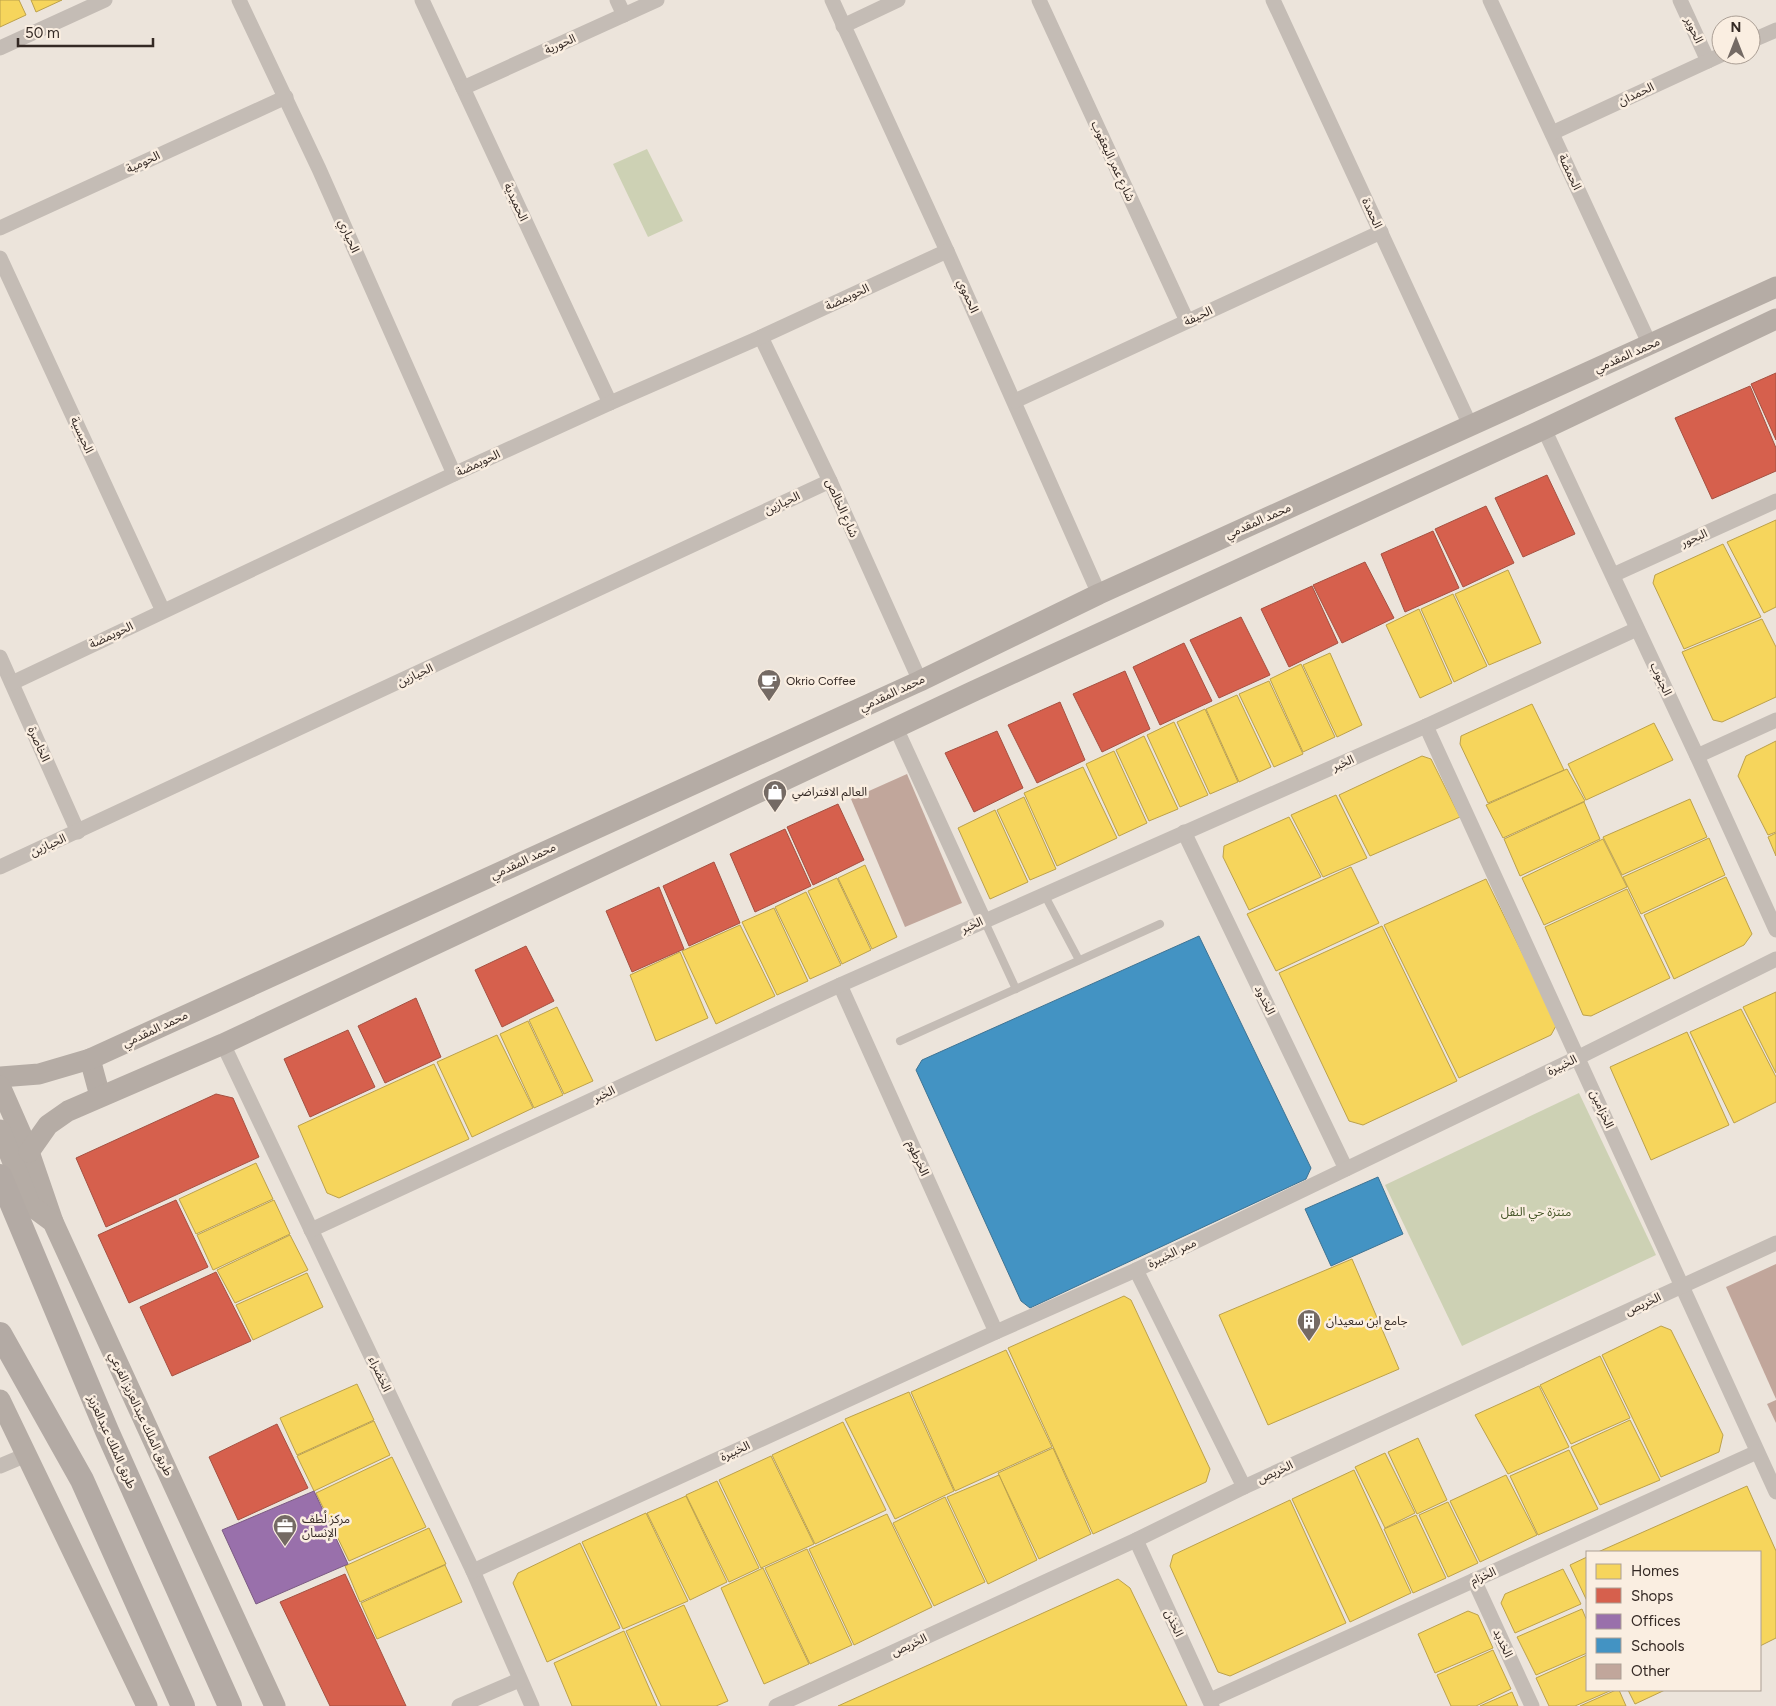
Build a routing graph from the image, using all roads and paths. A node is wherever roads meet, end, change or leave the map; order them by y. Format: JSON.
{"nodes":[{"id":1,"x":105,"y":0,"type":"edge"},
{"id":2,"x":239,"y":0,"type":"edge"},
{"id":3,"x":422,"y":0,"type":"edge"},
{"id":4,"x":617,"y":0,"type":"edge"},
{"id":5,"x":657,"y":0,"type":"edge"},
{"id":6,"x":832,"y":0,"type":"edge"},
{"id":7,"x":898,"y":0,"type":"edge"},
{"id":8,"x":1039,"y":0,"type":"edge"},
{"id":9,"x":1273,"y":0,"type":"edge"},
{"id":10,"x":1490,"y":0,"type":"edge"},
{"id":11,"x":1680,"y":0,"type":"edge"},
{"id":12,"x":624,"y":16,"type":"junction"},
{"id":13,"x":843,"y":26,"type":"junction"},
{"id":14,"x":1776,"y":30,"type":"edge"},
{"id":15,"x":1761,"y":37,"type":"edge"},
{"id":16,"x":0,"y":48,"type":"edge"},
{"id":17,"x":1711,"y":51,"type":"edge"},
{"id":18,"x":1711,"y":60,"type":"edge"},
{"id":19,"x":463,"y":88,"type":"junction"},
{"id":20,"x":286,"y":97,"type":"junction"},
{"id":21,"x":1552,"y":133,"type":"junction"},
{"id":22,"x":0,"y":228,"type":"edge"},
{"id":23,"x":1381,"y":232,"type":"junction"},
{"id":24,"x":947,"y":251,"type":"junction"},
{"id":25,"x":0,"y":258,"type":"edge"},
{"id":26,"x":1773,"y":295,"type":"edge"},
{"id":27,"x":1776,"y":319,"type":"edge"},
{"id":28,"x":1187,"y":321,"type":"junction"},
{"id":29,"x":761,"y":337,"type":"junction"},
{"id":30,"x":1650,"y":345,"type":"junction"},
{"id":31,"x":1015,"y":401,"type":"junction"},
{"id":32,"x":610,"y":403,"type":"junction"},
{"id":33,"x":1470,"y":425,"type":"junction"},
{"id":34,"x":1544,"y":429,"type":"junction"},
{"id":35,"x":454,"y":474,"type":"junction"},
{"id":36,"x":830,"y":481,"type":"junction"},
{"id":37,"x":1776,"y":502,"type":"edge"},
{"id":38,"x":1613,"y":575,"type":"junction"},
{"id":39,"x":1099,"y":594,"type":"junction"},
{"id":40,"x":163,"y":611,"type":"junction"},
{"id":41,"x":1637,"y":629,"type":"junction"},
{"id":42,"x":0,"y":657,"type":"edge"},
{"id":43,"x":960,"y":661,"type":"junction"},
{"id":44,"x":920,"y":680,"type":"junction"},
{"id":45,"x":12,"y":683,"type":"junction"},
{"id":46,"x":974,"y":691,"type":"junction"},
{"id":47,"x":1776,"y":720,"type":"edge"},
{"id":48,"x":1426,"y":726,"type":"junction"},
{"id":49,"x":896,"y":728,"type":"junction"},
{"id":50,"x":1697,"y":756,"type":"junction"},
{"id":51,"x":78,"y":832,"type":"junction"},
{"id":52,"x":1184,"y":832,"type":"junction"},
{"id":53,"x":0,"y":867,"type":"edge"},
{"id":54,"x":1044,"y":894,"type":"junction"},
{"id":55,"x":984,"y":920,"type":"junction"},
{"id":56,"x":1160,"y":924,"type":"dead end"},
{"id":57,"x":1776,"y":930,"type":"edge"},
{"id":58,"x":1776,"y":958,"type":"edge"},
{"id":59,"x":1080,"y":960,"type":"junction"},
{"id":60,"x":840,"y":985,"type":"junction"},
{"id":61,"x":1016,"y":989,"type":"junction"},
{"id":62,"x":900,"y":1041,"type":"dead end"},
{"id":63,"x":223,"y":1044,"type":"junction"},
{"id":64,"x":1579,"y":1057,"type":"junction"},
{"id":65,"x":90,"y":1059,"type":"junction"},
{"id":66,"x":0,"y":1077,"type":"edge"},
{"id":67,"x":0,"y":1086,"type":"edge"},
{"id":68,"x":100,"y":1096,"type":"junction"},
{"id":69,"x":0,"y":1130,"type":"edge"},
{"id":70,"x":28,"y":1152,"type":"junction"},
{"id":71,"x":1346,"y":1169,"type":"junction"},
{"id":72,"x":0,"y":1176,"type":"edge"},
{"id":73,"x":53,"y":1222,"type":"junction"},
{"id":74,"x":311,"y":1230,"type":"junction"},
{"id":75,"x":1776,"y":1242,"type":"edge"},
{"id":76,"x":1136,"y":1270,"type":"junction"},
{"id":77,"x":1681,"y":1286,"type":"junction"},
{"id":78,"x":996,"y":1332,"type":"junction"},
{"id":79,"x":0,"y":1334,"type":"edge"},
{"id":80,"x":0,"y":1400,"type":"edge"},
{"id":81,"x":1757,"y":1452,"type":"junction"},
{"id":82,"x":26,"y":1455,"type":"junction"},
{"id":83,"x":0,"y":1466,"type":"edge"},
{"id":84,"x":1244,"y":1487,"type":"junction"},
{"id":85,"x":1776,"y":1492,"type":"edge"},
{"id":86,"x":1136,"y":1540,"type":"junction"},
{"id":87,"x":473,"y":1571,"type":"junction"},
{"id":88,"x":1474,"y":1580,"type":"junction"},
{"id":89,"x":520,"y":1680,"type":"junction"},
{"id":90,"x":1211,"y":1703,"type":"edge"},
{"id":91,"x":147,"y":1706,"type":"edge"},
{"id":92,"x":183,"y":1706,"type":"edge"},
{"id":93,"x":230,"y":1706,"type":"edge"},
{"id":94,"x":275,"y":1706,"type":"edge"},
{"id":95,"x":459,"y":1706,"type":"edge"},
{"id":96,"x":532,"y":1706,"type":"edge"},
{"id":97,"x":776,"y":1706,"type":"edge"},
{"id":98,"x":1532,"y":1706,"type":"edge"}],
"edges":[{"from":1,"to":16,"type":"street"},
{"from":2,"to":20,"type":"street","name":"الحياري"},
{"from":3,"to":19,"type":"street","name":"الحميدية"},
{"from":4,"to":12,"type":"street"},
{"from":5,"to":12,"type":"street","name":"الحورية"},
{"from":6,"to":13,"type":"street","name":"الحموي"},
{"from":7,"to":13,"type":"street"},
{"from":8,"to":28,"type":"street","name":"شارع عمر اليعقوب"},
{"from":9,"to":23,"type":"street","name":"الحمدة"},
{"from":10,"to":21,"type":"street","name":"الحمضة"},
{"from":11,"to":17,"type":"street","name":"الحوير"},
{"from":12,"to":19,"type":"street","name":"الحورية"},
{"from":13,"to":24,"type":"street","name":"الحموي"},
{"from":14,"to":15,"type":"street"},
{"from":18,"to":21,"type":"street","name":"الحمدان"},
{"from":19,"to":32,"type":"street","name":"الحميدية"},
{"from":20,"to":22,"type":"street","name":"الحومية"},
{"from":20,"to":35,"type":"street","name":"الحياري"},
{"from":21,"to":30,"type":"street","name":"الحمضة"},
{"from":23,"to":28,"type":"street","name":"الحيفة"},
{"from":23,"to":33,"type":"street","name":"الحمدة"},
{"from":24,"to":29,"type":"street","name":"الحويمضة"},
{"from":24,"to":31,"type":"street","name":"الحموي"},
{"from":25,"to":40,"type":"street","name":"الحيسية"},
{"from":26,"to":30,"type":"street","name":"محمد المقدمي"},
{"from":27,"to":34,"type":"street"},
{"from":28,"to":31,"type":"street","name":"الحيفة"},
{"from":29,"to":32,"type":"street","name":"الحويمضة"},
{"from":29,"to":36,"type":"street","name":"شارع الخالص"},
{"from":30,"to":33,"type":"street","name":"محمد المقدمي"},
{"from":31,"to":39,"type":"street","name":"الحموي"},
{"from":32,"to":35,"type":"street","name":"الحويمضة"},
{"from":33,"to":39,"type":"street","name":"محمد المقدمي"},
{"from":34,"to":38,"type":"street","name":"الجنوب"},
{"from":34,"to":46,"type":"street"},
{"from":35,"to":40,"type":"street","name":"الحويمضة"},
{"from":36,"to":44,"type":"street","name":"شارع الخالص"},
{"from":36,"to":51,"type":"street","name":"الحيازين"},
{"from":37,"to":38,"type":"street","name":"البحور"},
{"from":38,"to":41,"type":"street","name":"الجنوب"},
{"from":39,"to":43,"type":"street","name":"محمد المقدمي"},
{"from":40,"to":45,"type":"street","name":"الحويمضة"},
{"from":41,"to":48,"type":"street","name":"الخبر"},
{"from":41,"to":50,"type":"street","name":"الجنوب"},
{"from":42,"to":45,"type":"street","name":"الخاصرة"},
{"from":43,"to":44,"type":"street","name":"محمد المقدمي"},
{"from":43,"to":46,"type":"street"},
{"from":44,"to":65,"type":"street","name":"محمد المقدمي"},
{"from":45,"to":51,"type":"street","name":"الخاصرة"},
{"from":46,"to":49,"type":"street"},
{"from":47,"to":50,"type":"street"},
{"from":48,"to":52,"type":"street","name":"الخبر"},
{"from":48,"to":64,"type":"street","name":"الخزامين"},
{"from":49,"to":55,"type":"street"},
{"from":49,"to":63,"type":"street"},
{"from":50,"to":57,"type":"street","name":"الجنوب"},
{"from":51,"to":53,"type":"street","name":"الحيازين"},
{"from":52,"to":54,"type":"street","name":"الخبر"},
{"from":52,"to":71,"type":"street","name":"الخدود"},
{"from":54,"to":55,"type":"street","name":"الخبر"},
{"from":54,"to":59,"type":"lane"},
{"from":55,"to":60,"type":"street","name":"الخبر"},
{"from":55,"to":61,"type":"lane"},
{"from":56,"to":59,"type":"lane"},
{"from":58,"to":64,"type":"street","name":"الخبيرة"},
{"from":59,"to":61,"type":"lane"},
{"from":60,"to":74,"type":"street","name":"الخبر"},
{"from":60,"to":78,"type":"street","name":"الخرطوم"},
{"from":61,"to":62,"type":"lane"},
{"from":63,"to":68,"type":"street"},
{"from":63,"to":74,"type":"street","name":"الخضراء"},
{"from":64,"to":71,"type":"street","name":"الخبيرة"},
{"from":64,"to":77,"type":"street","name":"الخزامين"},
{"from":65,"to":66,"type":"street","name":"محمد المقدمي"},
{"from":65,"to":68,"type":"street"},
{"from":67,"to":70,"type":"street"},
{"from":68,"to":70,"type":"street"},
{"from":69,"to":73,"type":"street","name":"طريق الملك عبدالعزيز الفرعي"},
{"from":70,"to":73,"type":"street"},
{"from":71,"to":76,"type":"street","name":"ممر الخبيرة"},
{"from":72,"to":93,"type":"main road","name":"طريق الملك عبدالعزيز"},
{"from":73,"to":94,"type":"street","name":"طريق الملك عبدالعزيز الفرعي"},
{"from":74,"to":87,"type":"street","name":"الخضراء"},
{"from":75,"to":77,"type":"street","name":"الخريص"},
{"from":76,"to":78,"type":"street","name":"ممر الخبيرة"},
{"from":76,"to":84,"type":"street"},
{"from":77,"to":81,"type":"street","name":"الخزامين"},
{"from":77,"to":84,"type":"street","name":"الخريص"},
{"from":78,"to":87,"type":"street","name":"الخبيرة"},
{"from":79,"to":92,"type":"main road"},
{"from":80,"to":82,"type":"street"},
{"from":81,"to":85,"type":"street","name":"الخزامين"},
{"from":81,"to":88,"type":"street","name":"الخزام"},
{"from":82,"to":83,"type":"street"},
{"from":82,"to":91,"type":"street"},
{"from":84,"to":86,"type":"street","name":"الخريص"},
{"from":86,"to":90,"type":"street","name":"الخذن"},
{"from":86,"to":97,"type":"street","name":"الخريص"},
{"from":87,"to":89,"type":"street","name":"الخضراء"},
{"from":88,"to":90,"type":"street","name":"الخزام"},
{"from":88,"to":98,"type":"street","name":"الخديد"},
{"from":89,"to":95,"type":"street"},
{"from":89,"to":96,"type":"street","name":"الخضراء"}]}
